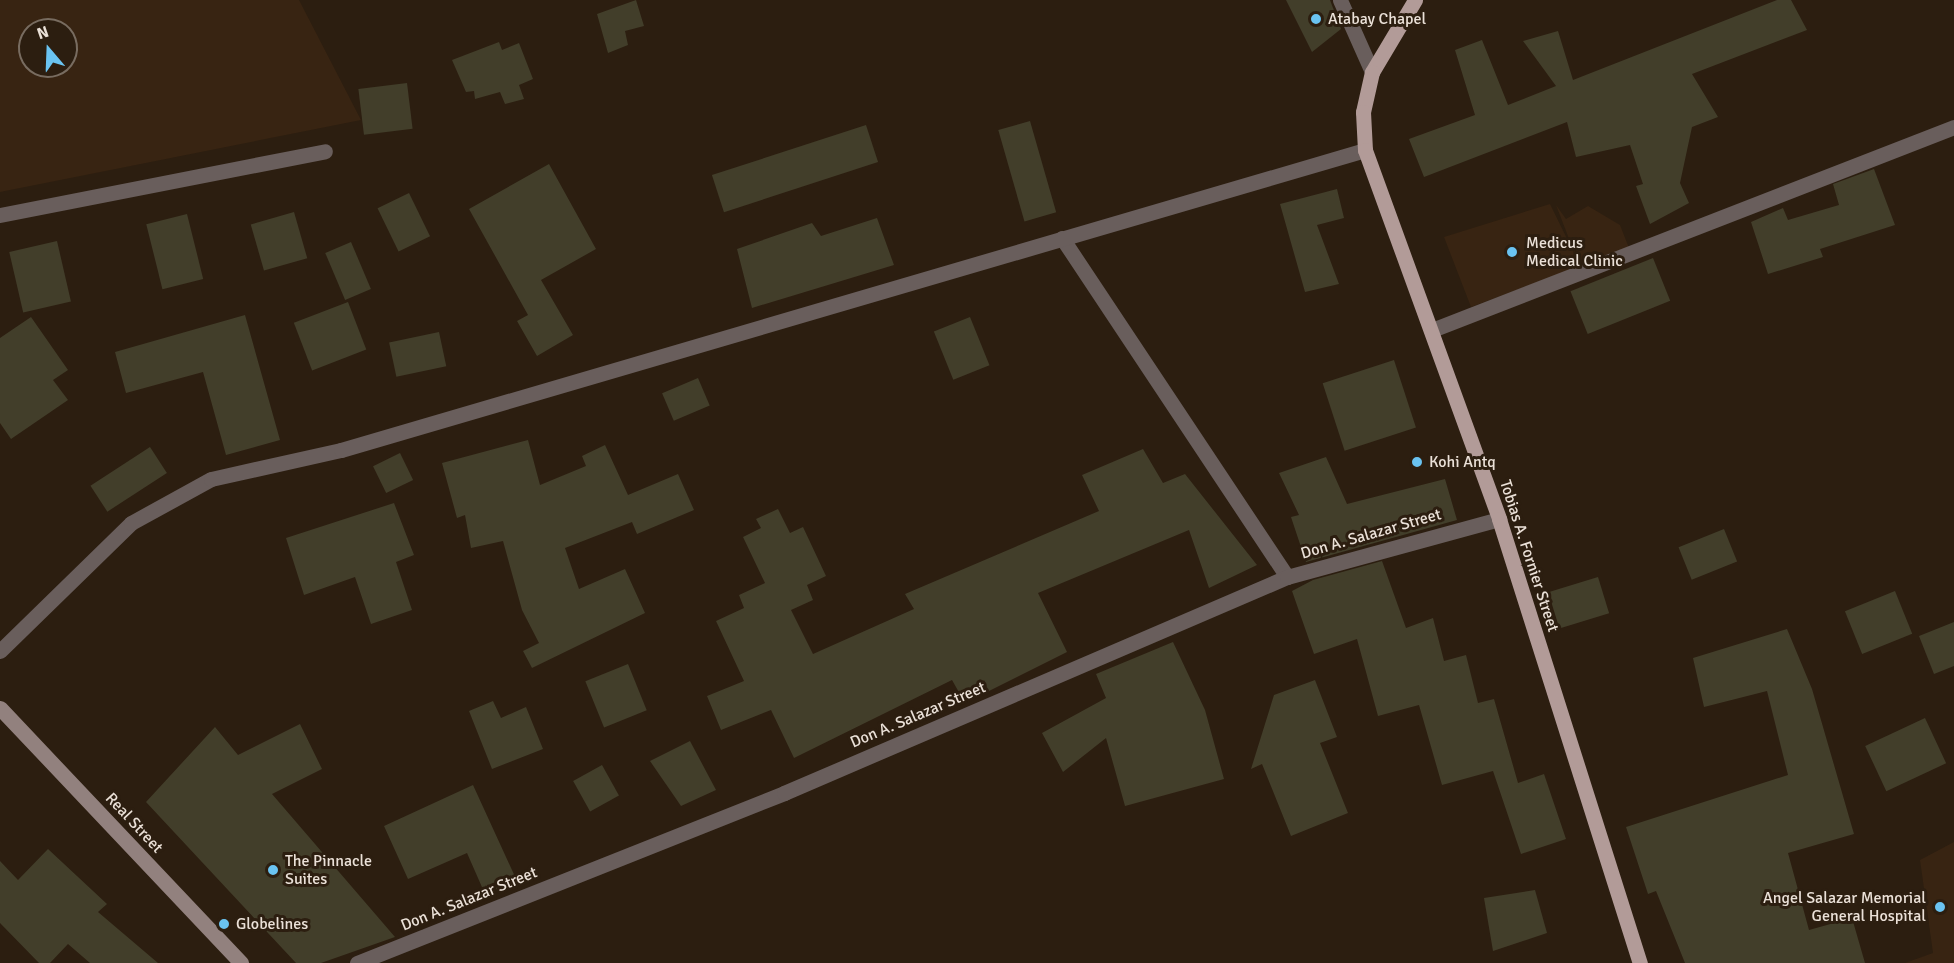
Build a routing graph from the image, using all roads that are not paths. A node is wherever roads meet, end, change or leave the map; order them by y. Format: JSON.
{"nodes":[{"id":1,"x":1340,"y":0,"type":"edge"},
{"id":2,"x":1415,"y":0,"type":"edge"},
{"id":3,"x":1372,"y":72,"type":"junction"},
{"id":4,"x":1954,"y":127,"type":"edge"},
{"id":5,"x":1365,"y":150,"type":"junction"},
{"id":6,"x":325,"y":151,"type":"dead end"},
{"id":7,"x":0,"y":215,"type":"edge"},
{"id":8,"x":1062,"y":238,"type":"junction"},
{"id":9,"x":1432,"y":330,"type":"junction"},
{"id":10,"x":1499,"y":519,"type":"junction"},
{"id":11,"x":1287,"y":577,"type":"junction"},
{"id":12,"x":0,"y":651,"type":"edge"},
{"id":13,"x":0,"y":708,"type":"edge"},
{"id":14,"x":242,"y":963,"type":"edge"},
{"id":15,"x":357,"y":963,"type":"edge"},
{"id":16,"x":1640,"y":963,"type":"edge"}],
"edges":[{"from":1,"to":3,"type":"street"},
{"from":2,"to":3,"type":"main road","name":"Tobias A. Fornier Street"},
{"from":3,"to":5,"type":"main road","name":"Tobias A. Fornier Street"},
{"from":4,"to":9,"type":"street"},
{"from":5,"to":8,"type":"street"},
{"from":5,"to":9,"type":"main road","name":"Tobias A. Fornier Street"},
{"from":6,"to":7,"type":"street"},
{"from":8,"to":11,"type":"street"},
{"from":8,"to":12,"type":"street"},
{"from":9,"to":10,"type":"main road","name":"Tobias A. Fornier Street"},
{"from":10,"to":11,"type":"street","name":"Don A. Salazar Street"},
{"from":10,"to":16,"type":"main road","name":"Tobias A. Fornier Street"},
{"from":11,"to":15,"type":"street","name":"Don A. Salazar Street"},
{"from":13,"to":14,"type":"main road","name":"Real Street"}]}
